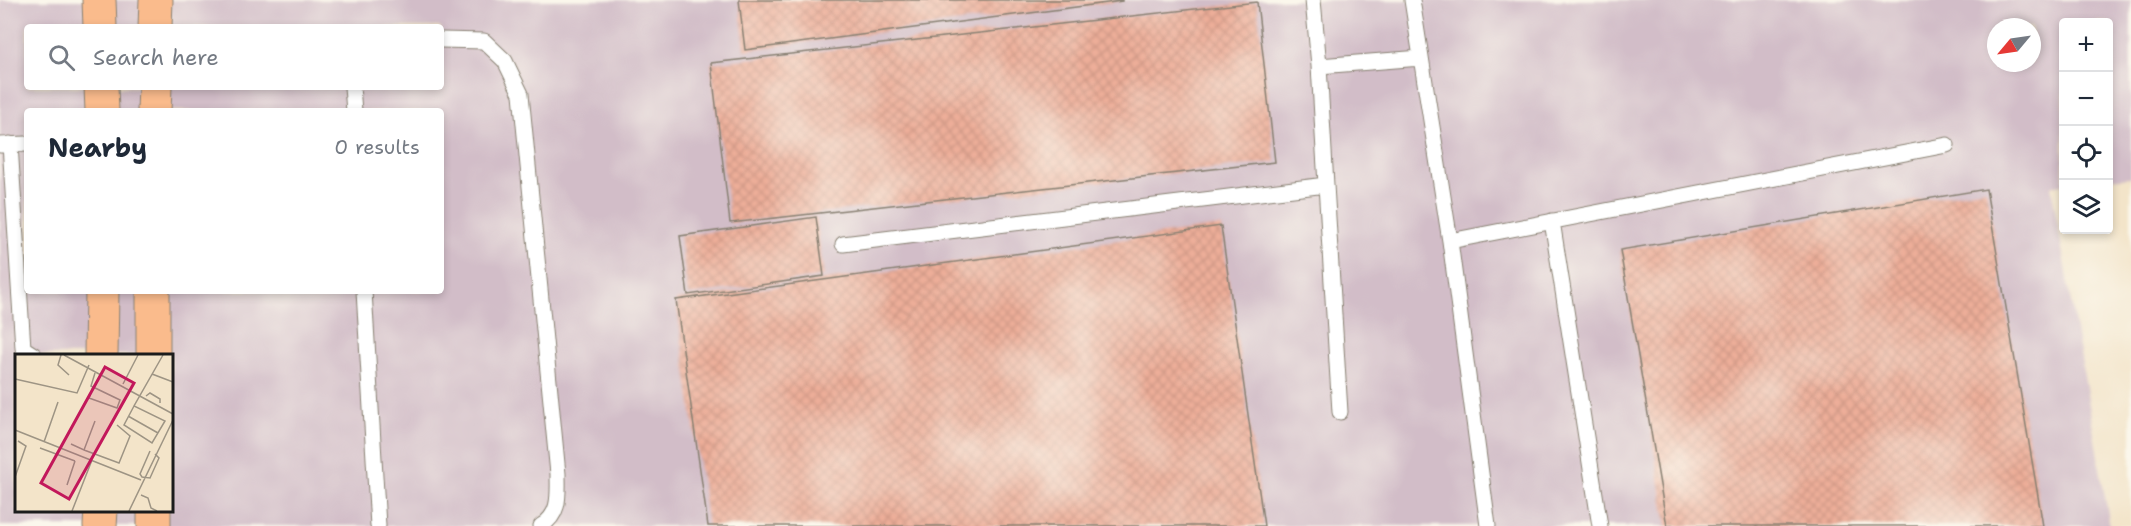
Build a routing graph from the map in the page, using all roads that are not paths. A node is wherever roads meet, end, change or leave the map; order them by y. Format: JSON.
{"nodes":[{"id":1,"x":99,"y":0,"type":"edge"},
{"id":2,"x":156,"y":0,"type":"edge"},
{"id":3,"x":1313,"y":0,"type":"edge"},
{"id":4,"x":1412,"y":0,"type":"edge"},
{"id":5,"x":100,"y":24,"type":"edge"},
{"id":6,"x":156,"y":24,"type":"edge"},
{"id":7,"x":444,"y":40,"type":"edge"},
{"id":8,"x":1421,"y":58,"type":"junction"},
{"id":9,"x":1319,"y":66,"type":"junction"},
{"id":10,"x":101,"y":90,"type":"edge"},
{"id":11,"x":154,"y":90,"type":"edge"},
{"id":12,"x":352,"y":90,"type":"edge"},
{"id":13,"x":102,"y":108,"type":"edge"},
{"id":14,"x":154,"y":108,"type":"edge"},
{"id":15,"x":354,"y":108,"type":"edge"},
{"id":16,"x":24,"y":144,"type":"edge"},
{"id":17,"x":5,"y":145,"type":"edge"},
{"id":18,"x":1947,"y":145,"type":"dead end"},
{"id":19,"x":1326,"y":184,"type":"junction"},
{"id":20,"x":1552,"y":221,"type":"junction"},
{"id":21,"x":1450,"y":241,"type":"junction"},
{"id":22,"x":843,"y":244,"type":"dead end"},
{"id":23,"x":22,"y":275,"type":"edge"},
{"id":24,"x":102,"y":294,"type":"edge"},
{"id":25,"x":149,"y":294,"type":"edge"},
{"id":26,"x":364,"y":294,"type":"edge"},
{"id":27,"x":32,"y":354,"type":"edge"},
{"id":28,"x":101,"y":354,"type":"edge"},
{"id":29,"x":153,"y":354,"type":"edge"},
{"id":30,"x":1341,"y":412,"type":"dead end"},
{"id":31,"x":378,"y":526,"type":"edge"},
{"id":32,"x":541,"y":526,"type":"edge"},
{"id":33,"x":1488,"y":526,"type":"edge"},
{"id":34,"x":1600,"y":526,"type":"edge"}],
"edges":[{"from":1,"to":5,"type":"highway"},
{"from":2,"to":6,"type":"highway"},
{"from":3,"to":9,"type":"lane"},
{"from":4,"to":8,"type":"lane"},
{"from":7,"to":32,"type":"lane"},
{"from":8,"to":9,"type":"lane"},
{"from":8,"to":21,"type":"lane"},
{"from":9,"to":19,"type":"lane"},
{"from":10,"to":13,"type":"highway"},
{"from":11,"to":14,"type":"highway"},
{"from":12,"to":15,"type":"lane"},
{"from":16,"to":17,"type":"lane"},
{"from":17,"to":23,"type":"lane"},
{"from":18,"to":20,"type":"lane"},
{"from":19,"to":22,"type":"lane"},
{"from":19,"to":30,"type":"lane"},
{"from":20,"to":21,"type":"lane"},
{"from":20,"to":34,"type":"lane"},
{"from":21,"to":33,"type":"lane"},
{"from":23,"to":27,"type":"lane"},
{"from":24,"to":28,"type":"highway"},
{"from":25,"to":29,"type":"highway"},
{"from":26,"to":31,"type":"lane"}]}
